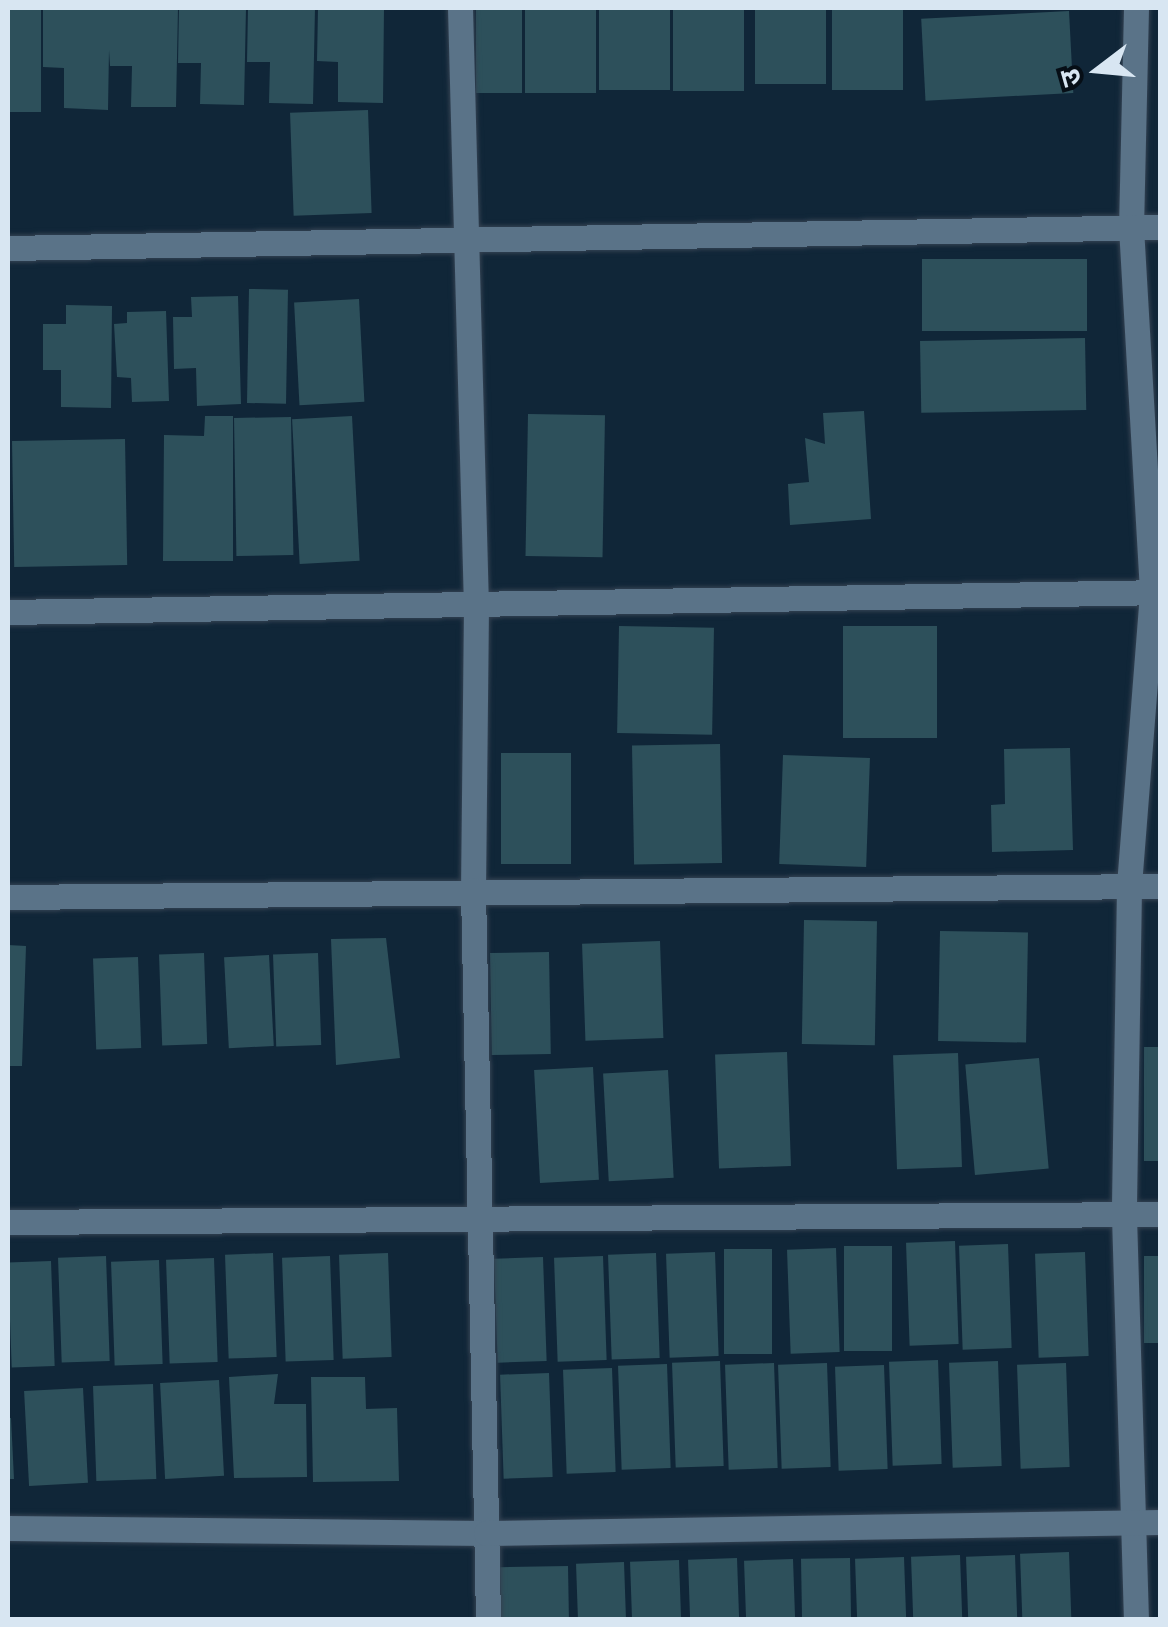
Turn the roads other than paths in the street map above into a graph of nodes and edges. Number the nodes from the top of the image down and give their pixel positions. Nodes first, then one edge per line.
1 (460, 8) edge
2 (1136, 8) edge
3 (1131, 227) junction
4 (1160, 227) edge
5 (463, 240) junction
6 (8, 248) edge
7 (1156, 592) edge
8 (476, 606) junction
9 (8, 612) edge
10 (1160, 886) edge
11 (1129, 887) junction
12 (474, 890) junction
13 (8, 897) edge
14 (1160, 1214) edge
15 (1124, 1216) junction
16 (484, 1220) junction
17 (8, 1222) edge
18 (1160, 1522) edge
19 (1130, 1523) junction
20 (8, 1528) edge
21 (486, 1533) junction
22 (488, 1620) edge
23 (1136, 1620) edge

1 - 5 street
2 - 3 street
3 - 4 street
3 - 5 street
3 - 7 street
5 - 6 street
5 - 8 street
7 - 8 street
7 - 11 street
8 - 9 street
8 - 12 street
10 - 11 street
11 - 12 street
11 - 15 street
12 - 13 street
12 - 16 street
14 - 15 street
15 - 16 street
15 - 19 street
16 - 17 street
16 - 21 street
18 - 19 street
19 - 21 street
19 - 23 street
20 - 21 street
21 - 22 street

